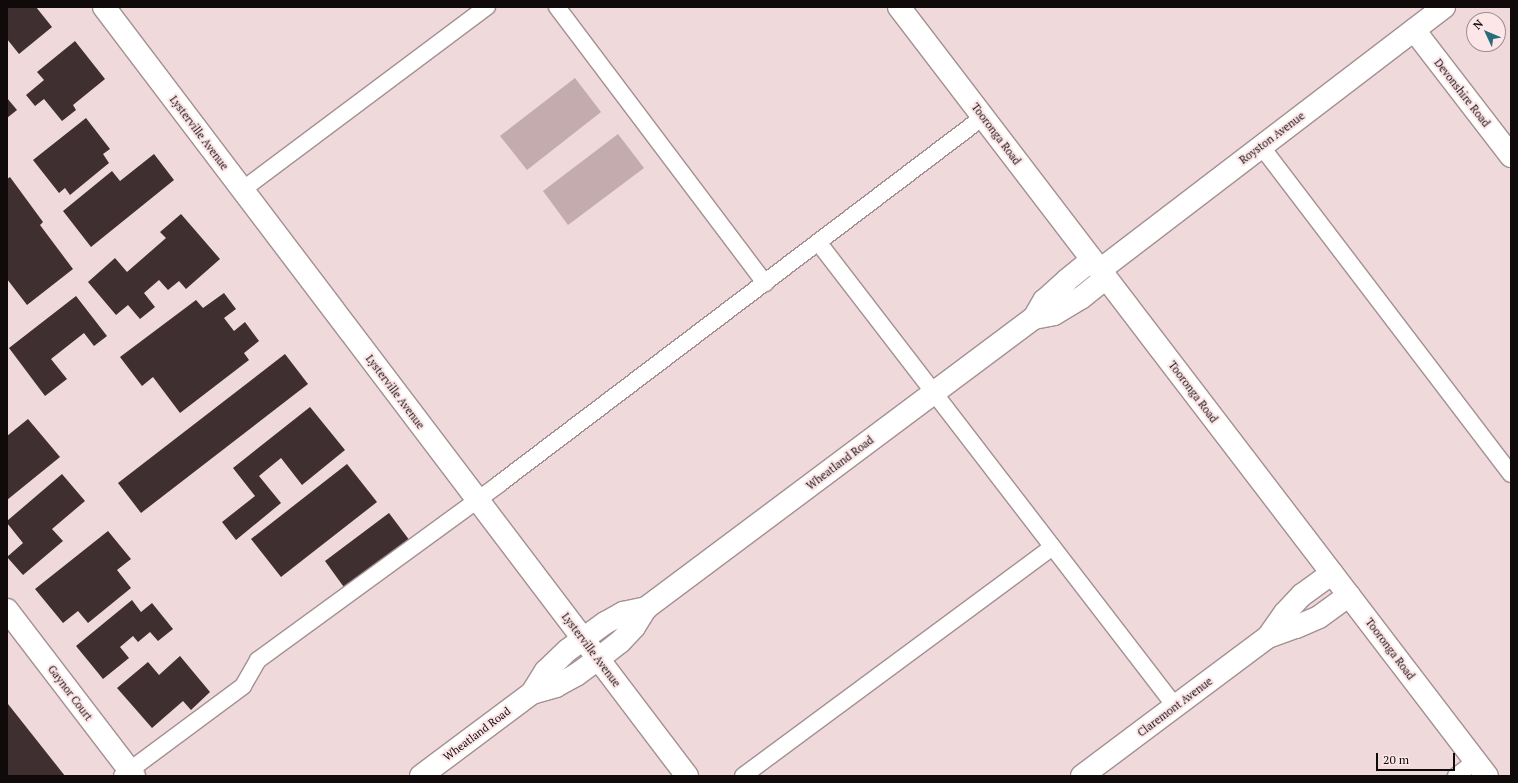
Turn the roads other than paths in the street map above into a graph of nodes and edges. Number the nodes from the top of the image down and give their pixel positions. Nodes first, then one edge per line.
1 (104, 7) edge
2 (487, 7) edge
3 (557, 7) edge
4 (899, 7) edge
5 (1444, 7) edge
6 (1414, 30) junction
7 (983, 117) junction
8 (1261, 146) junction
9 (1511, 156) edge
10 (242, 190) junction
11 (818, 242) junction
12 (1099, 269) junction
13 (765, 283) junction
14 (934, 392) junction
15 (1511, 474) edge
16 (478, 500) junction
17 (1053, 547) junction
18 (1332, 573) junction
19 (1349, 595) junction
20 (646, 608) junction
21 (7, 610) edge
22 (1268, 637) junction
23 (583, 639) junction
24 (598, 659) junction
25 (532, 693) junction
26 (1175, 706) junction
27 (1482, 769) edge
28 (128, 774) edge
29 (421, 776) edge
30 (687, 776) edge
31 (743, 776) edge
32 (1082, 776) edge
33 (1456, 776) edge

1 - 10 street, Lysterville Avenue
2 - 10 lane
3 - 13 lane
4 - 7 street, Tooronga Road
5 - 6 street, Royston Avenue
6 - 8 street, Royston Avenue
6 - 9 street, Devonshire Road
7 - 11 lane
7 - 12 street, Tooronga Road
8 - 12 street, Royston Avenue
8 - 15 lane
10 - 16 street, Lysterville Avenue
11 - 13 lane
11 - 14 lane
12 - 14 street, Wheatland Road
12 - 18 street, Tooronga Road
13 - 16 lane
14 - 17 lane
14 - 20 street, Wheatland Road
16 - 23 street, Lysterville Avenue
16 - 28 lane
17 - 26 lane
17 - 31 lane
18 - 19 street, Tooronga Road
18 - 22 street, Claremont Avenue
19 - 22 street, Claremont Avenue
19 - 27 street, Tooronga Road
20 - 23 street, Wheatland Road
20 - 24 street, Wheatland Road
21 - 28 street, Gaynor Court
22 - 26 street, Claremont Avenue
23 - 24 street, Lysterville Avenue
23 - 25 street, Wheatland Road
24 - 25 street, Wheatland Road
24 - 30 street, Lysterville Avenue
25 - 29 street, Wheatland Road
26 - 32 street, Claremont Avenue
27 - 33 lane

